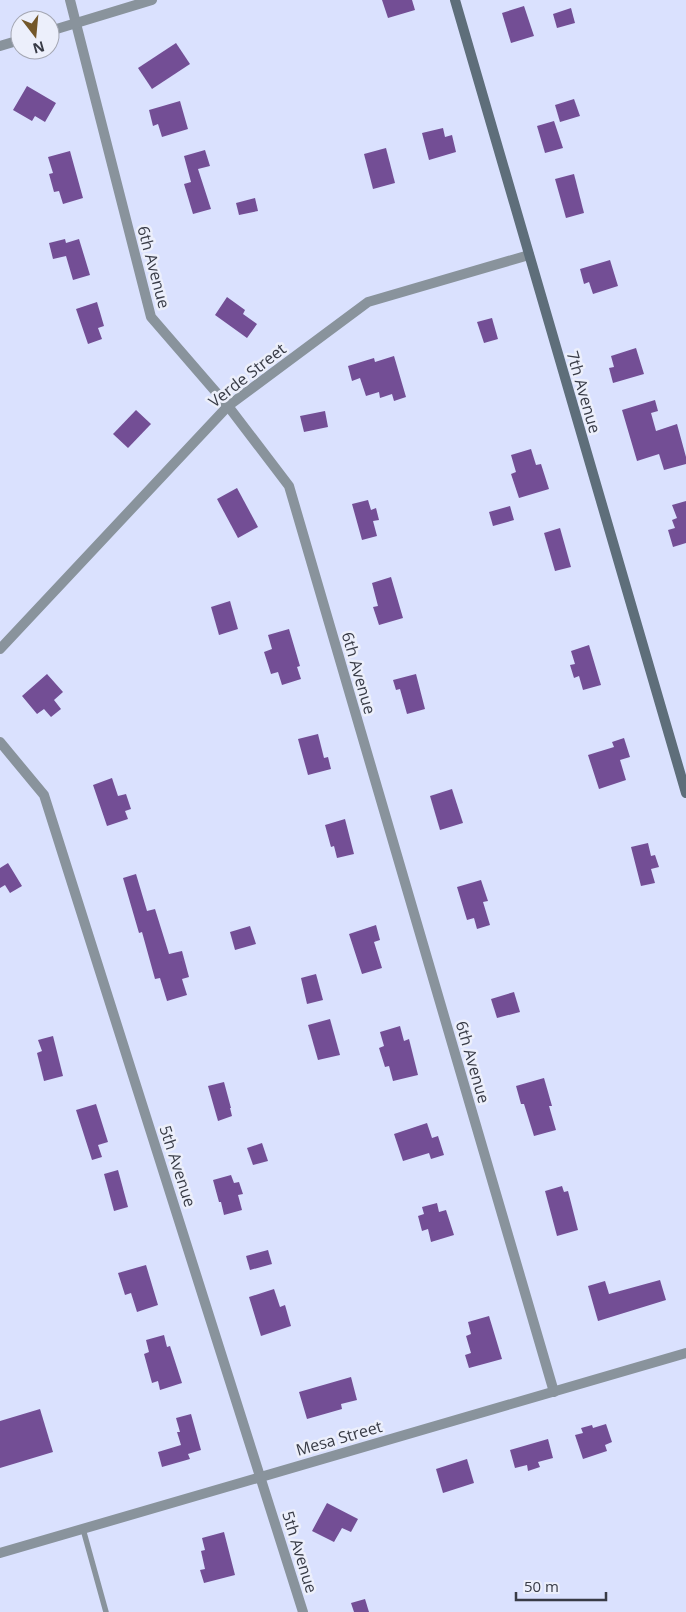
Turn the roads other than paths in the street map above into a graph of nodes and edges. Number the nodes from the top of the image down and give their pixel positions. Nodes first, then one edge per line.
1 (70, 0) edge
2 (152, 0) edge
3 (455, 0) edge
4 (76, 23) junction
5 (60, 28) edge
6 (528, 255) junction
7 (228, 406) junction
8 (0, 649) edge
9 (0, 742) edge
10 (686, 793) edge
11 (686, 1353) edge
12 (554, 1392) junction
13 (261, 1476) junction
14 (83, 1529) junction
15 (0, 1553) edge
16 (106, 1612) edge
17 (303, 1612) edge

1 - 4 street, 6th Avenue
2 - 4 street
3 - 6 street, 7th Avenue
4 - 5 street
4 - 7 street, 6th Avenue
6 - 7 street, Verde Street
6 - 10 street, 7th Avenue
7 - 8 street, Verde Street
7 - 12 street, 6th Avenue
9 - 13 street, 5th Avenue
11 - 12 street, Mesa Street
12 - 13 street, Mesa Street
13 - 14 street, Mesa Street
13 - 17 street, 5th Avenue
14 - 15 street, Mesa Street
14 - 16 lane

